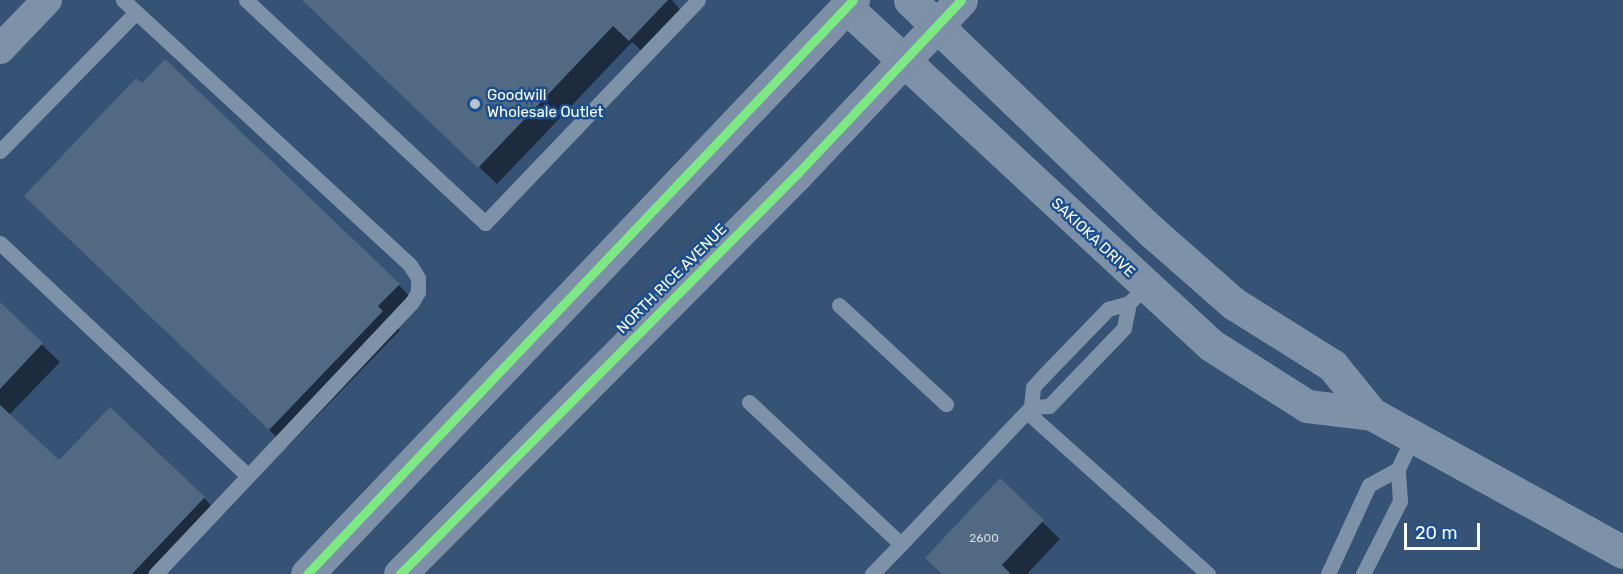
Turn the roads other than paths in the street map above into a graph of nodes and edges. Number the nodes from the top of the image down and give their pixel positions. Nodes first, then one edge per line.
1 (46, 0) edge
2 (123, 0) edge
3 (246, 0) edge
4 (698, 0) edge
5 (910, 0) edge
6 (961, 0) edge
7 (850, 4) edge
8 (136, 12) junction
9 (937, 26) junction
10 (0, 49) edge
11 (903, 62) junction
12 (0, 151) edge
13 (0, 243) edge
14 (1137, 295) junction
15 (839, 305) dead end
16 (749, 402) dead end
17 (946, 404) dead end
18 (1029, 410) junction
19 (1372, 414) junction
20 (1413, 437) junction
21 (1398, 469) junction
22 (248, 476) junction
23 (901, 544) junction
24 (1623, 552) edge
25 (156, 574) edge
26 (307, 574) edge
27 (400, 574) edge
28 (872, 574) edge
29 (1208, 574) edge
30 (1328, 574) edge
31 (1363, 574) edge

1 - 10 street
2 - 8 lane
3 - 4 lane
5 - 9 street, SAKIOKA DRIVE
6 - 9 highway, NORTH RICE AVENUE
7 - 11 street, SAKIOKA DRIVE
7 - 26 highway
8 - 12 lane
8 - 22 lane
9 - 11 highway, NORTH RICE AVENUE
9 - 19 street, SAKIOKA DRIVE
11 - 14 street, SAKIOKA DRIVE
11 - 27 highway, NORTH RICE AVENUE
13 - 22 lane
14 - 18 lane
14 - 18 lane
14 - 19 street, SAKIOKA DRIVE
15 - 17 lane
16 - 23 lane
18 - 23 lane
18 - 29 lane
19 - 20 street, SAKIOKA DRIVE
20 - 21 lane
20 - 24 street, SAKIOKA DRIVE
21 - 30 lane
21 - 31 lane
22 - 25 lane
23 - 28 lane

